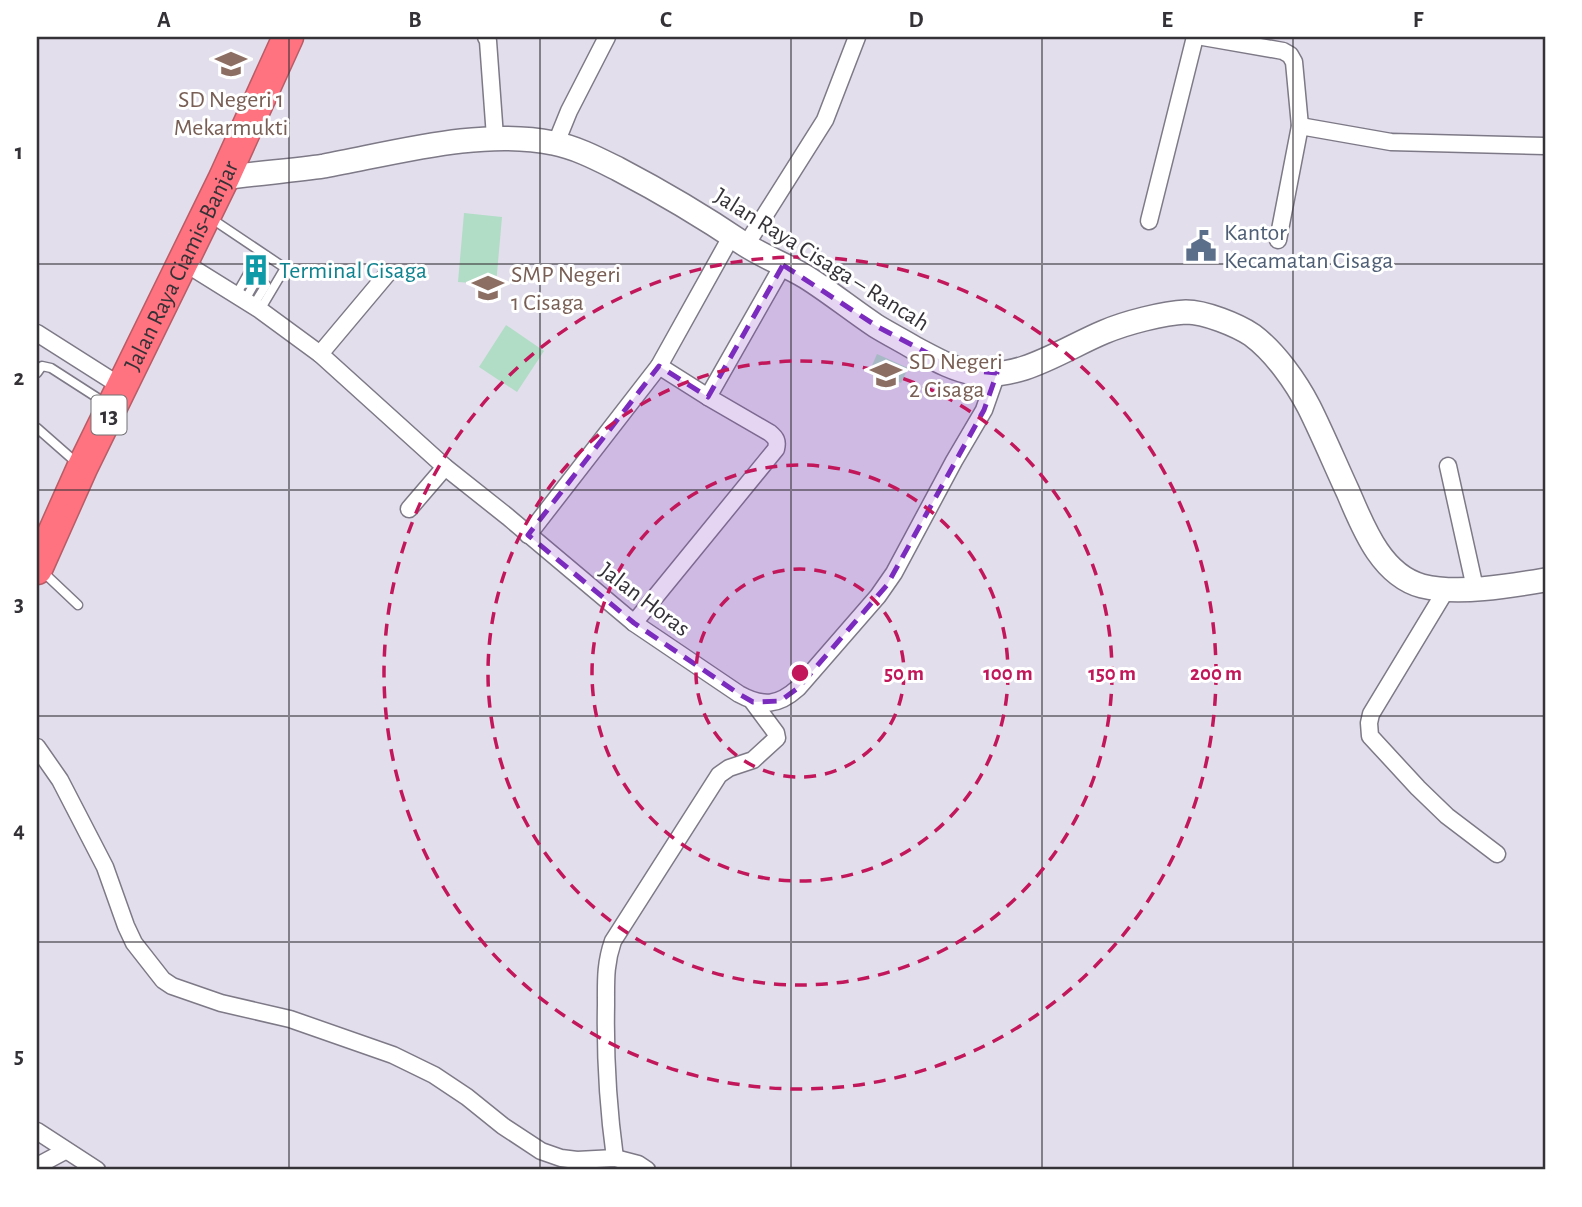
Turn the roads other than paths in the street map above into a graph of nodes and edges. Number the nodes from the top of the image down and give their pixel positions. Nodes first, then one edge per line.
1 (288, 37) edge
2 (486, 37) edge
3 (607, 37) edge
4 (857, 37) edge
5 (1195, 37) edge
6 (1203, 37) edge
7 (1300, 126) junction
8 (495, 138) junction
9 (556, 143) junction
10 (1545, 146) edge
11 (224, 178) junction
12 (206, 214) junction
13 (1149, 221) dead end
14 (739, 240) junction
15 (1278, 240) dead end
16 (261, 251) junction
17 (256, 260) dead end
18 (183, 262) junction
19 (783, 265) junction
20 (388, 273) dead end
21 (248, 274) dead end
22 (257, 279) dead end
23 (266, 285) dead end
24 (248, 303) junction
25 (37, 333) edge
26 (320, 354) junction
27 (659, 366) junction
28 (37, 373) edge
29 (997, 373) junction
30 (708, 397) junction
31 (117, 398) junction
32 (37, 429) edge
33 (1448, 466) dead end
34 (445, 467) junction
35 (82, 468) junction
36 (409, 509) dead end
37 (528, 535) junction
38 (37, 568) edge
39 (1545, 580) edge
40 (1475, 588) junction
41 (1446, 590) junction
42 (78, 605) dead end
43 (634, 623) junction
44 (753, 702) junction
45 (37, 747) edge
46 (1497, 854) dead end
47 (37, 1131) edge
48 (65, 1151) junction
49 (615, 1158) junction
50 (37, 1166) edge
51 (97, 1170) edge
52 (647, 1170) edge

1 - 11 highway, Jalan Raya Ciamis-Banjar / 13
2 - 8 street
3 - 9 street
4 - 14 street
5 - 13 street
6 - 7 street
7 - 10 street
7 - 15 street
8 - 9 main road, Jalan Raya Cisaga – Rancah
8 - 11 main road, Jalan Raya Cisaga – Rancah
9 - 14 main road, Jalan Raya Cisaga – Rancah
11 - 12 highway, Jalan Raya Ciamis-Banjar / 13
12 - 16 lane
12 - 18 highway, Jalan Raya Ciamis-Banjar / 13
14 - 19 main road, Jalan Raya Cisaga – Rancah
14 - 27 street
16 - 17 lane
16 - 24 lane
18 - 24 street, Jalan Horas
18 - 31 highway, Jalan Raya Ciamis-Banjar / 13
19 - 29 main road, Jalan Raya Cisaga – Rancah
19 - 30 street
20 - 26 street
21 - 24 lane
22 - 24 lane
23 - 24 lane
24 - 26 street, Jalan Horas
25 - 31 street
26 - 34 street, Jalan Horas
27 - 30 street
27 - 37 street
28 - 31 lane
29 - 41 main road, Jalan Raya Cisaga – Rancah
29 - 44 street
30 - 43 street
31 - 35 highway, Jalan Raya Ciamis-Banjar / 13
32 - 35 lane
33 - 40 street
34 - 36 street
34 - 37 street, Jalan Horas
35 - 38 highway, Jalan Raya Ciamis-Banjar / 13
37 - 43 street, Jalan Horas
38 - 42 lane
39 - 40 main road, Jalan Raya Cisaga – Rancah
40 - 41 main road, Jalan Raya Cisaga – Rancah
41 - 46 street
43 - 44 street, Jalan Horas
44 - 49 street
45 - 49 street
47 - 48 street
48 - 50 street
48 - 51 street
49 - 52 street

